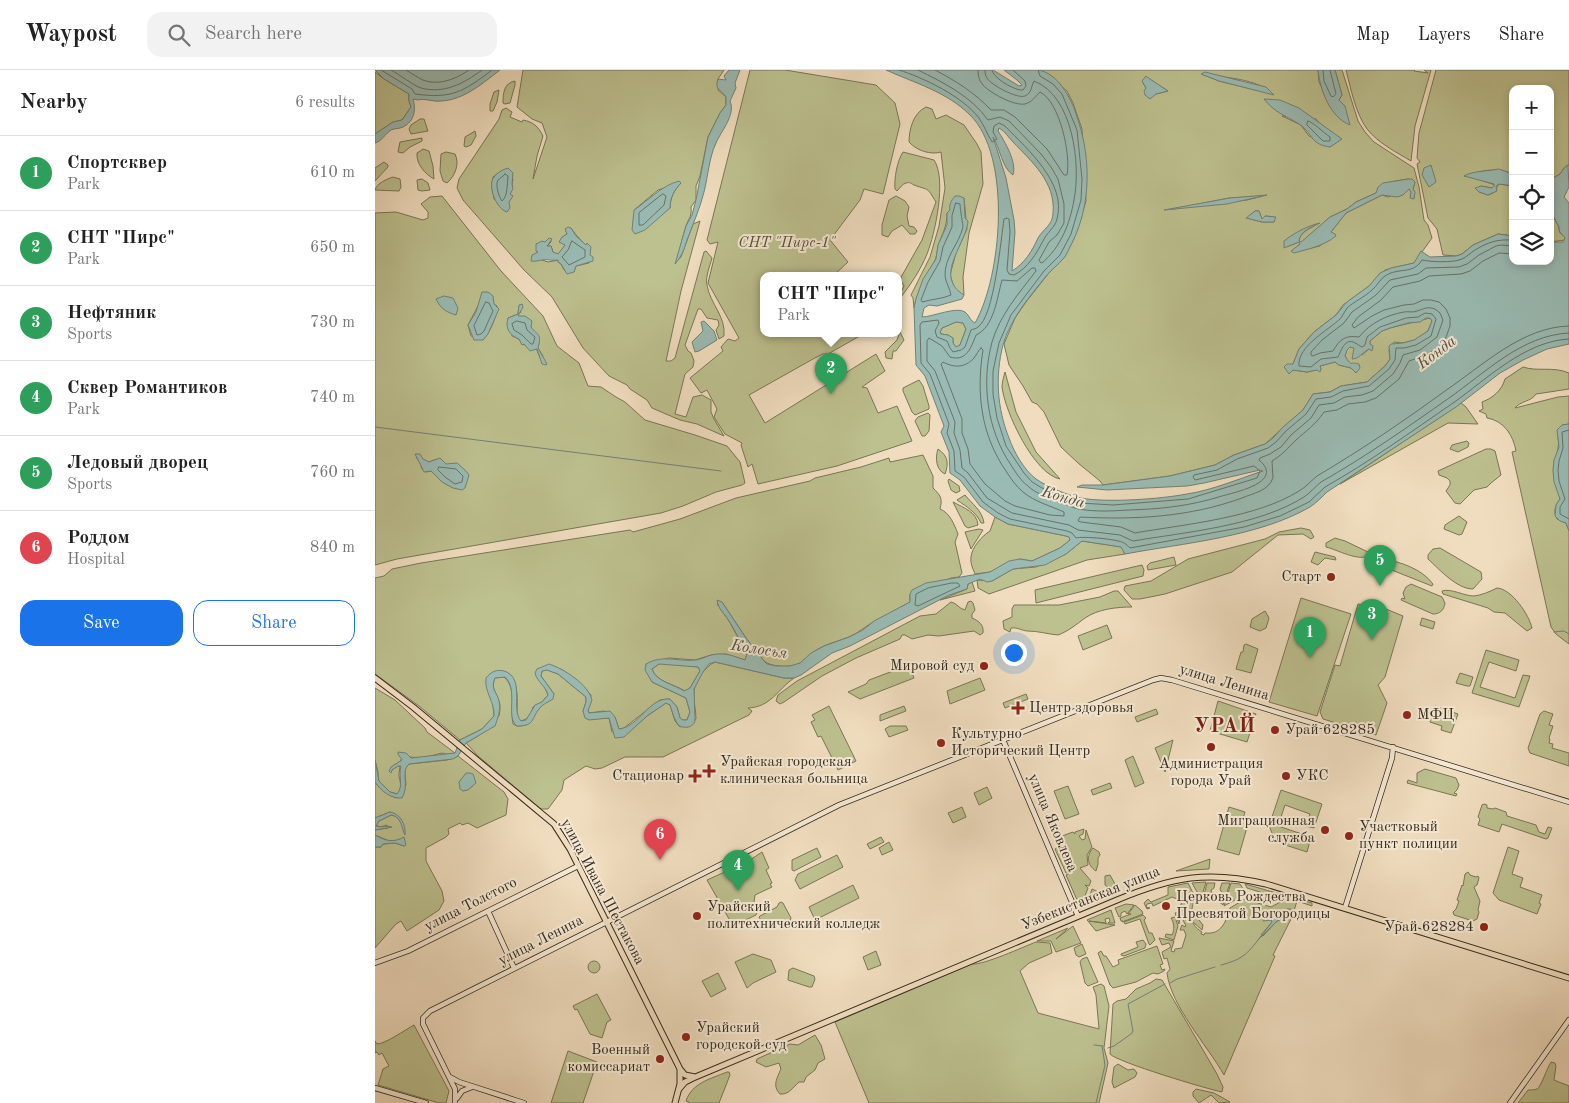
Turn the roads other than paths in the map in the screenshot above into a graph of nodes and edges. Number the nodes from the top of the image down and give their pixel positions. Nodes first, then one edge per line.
1 (375, 678) edge
2 (1003, 740) junction
3 (1393, 747) junction
4 (1569, 802) edge
5 (578, 866) junction
6 (1345, 908) junction
7 (488, 911) junction
8 (1078, 916) junction
9 (605, 922) junction
10 (375, 963) edge
11 (515, 968) junction
12 (1569, 978) edge
13 (1569, 1020) edge
14 (680, 1069) junction
15 (449, 1076) junction
16 (695, 1077) junction
17 (474, 1087) junction
18 (375, 1088) edge
19 (679, 1089) junction
20 (426, 1103) edge
21 (455, 1103) edge
22 (524, 1103) edge
23 (675, 1103) edge
24 (1509, 1103) edge

1 - 5 main road, улица Ивана Шестакова
2 - 3 main road, улица Ленина
2 - 8 main road, улица Яковлева
2 - 9 main road, улица Ленина
3 - 4 main road, улица Ленина
3 - 6 main road
5 - 7 main road, улица Толстого
5 - 9 main road, улица Ивана Шестакова
6 - 8 main road, Узбекистанская улица
6 - 12 main road, Узбекистанская улица
7 - 10 main road, улица Толстого
7 - 11 main road
8 - 16 main road, Узбекистанская улица
9 - 11 main road, улица Ленина
9 - 14 main road, улица Ивана Шестакова
11 - 15 main road, улица Ленина
13 - 24 main road
14 - 16 main road
14 - 19 main road
15 - 17 main road
15 - 21 main road
16 - 19 main road, Узбекистанская улица
17 - 21 main road
17 - 22 main road
18 - 20 main road
19 - 23 main road

